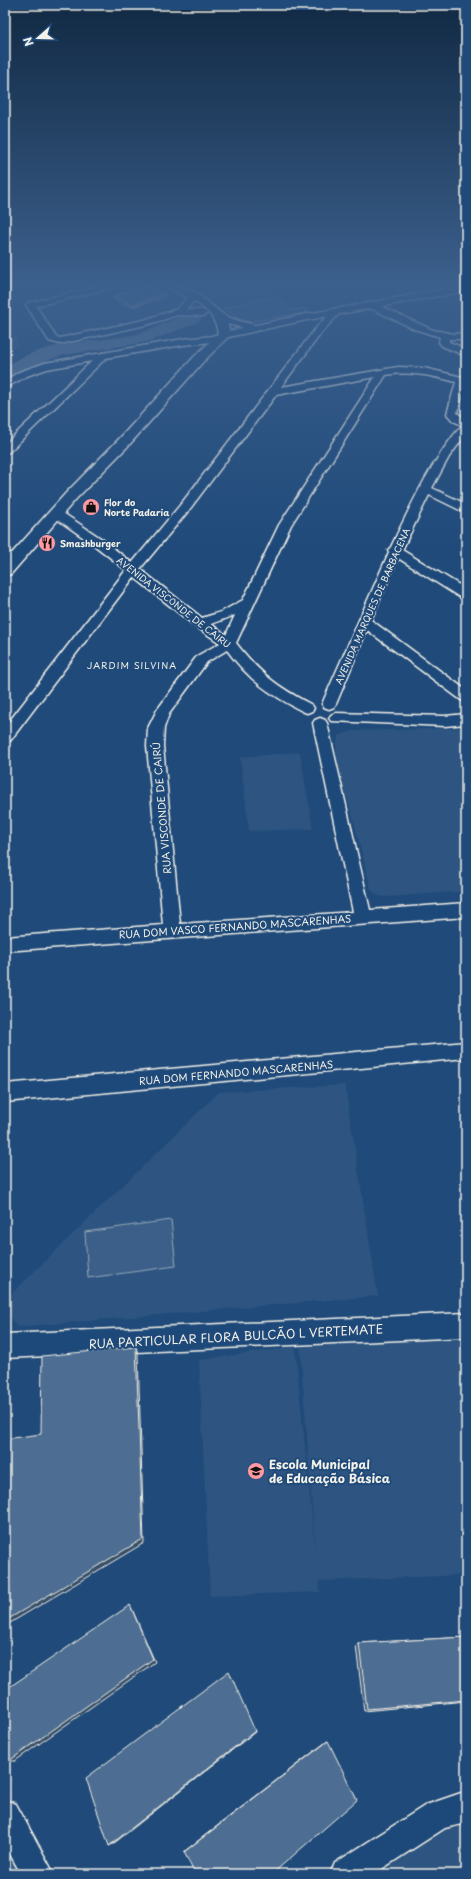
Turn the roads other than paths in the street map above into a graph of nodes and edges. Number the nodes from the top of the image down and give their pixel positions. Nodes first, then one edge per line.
1 (27, 374) edge
2 (85, 374) edge
3 (185, 374) edge
4 (287, 374) edge
5 (374, 374) edge
6 (382, 374) edge
7 (434, 374) edge
8 (464, 380) edge
9 (5, 385) edge
10 (273, 392) junction
11 (466, 423) edge
12 (466, 427) edge
13 (454, 440) junction
14 (466, 446) edge
15 (5, 450) edge
16 (426, 489) junction
17 (466, 510) edge
18 (56, 514) junction
19 (155, 543) junction
20 (394, 550) junction
21 (115, 555) junction
22 (10, 557) edge
23 (133, 570) junction
24 (5, 571) edge
25 (466, 595) edge
26 (249, 602) junction
27 (364, 621) junction
28 (200, 623) junction
29 (229, 643) junction
30 (466, 697) edge
31 (330, 704) junction
32 (307, 708) junction
33 (466, 717) edge
34 (336, 718) junction
35 (320, 723) junction
36 (5, 737) edge
37 (466, 910) edge
38 (363, 917) junction
39 (172, 931) junction
40 (5, 944) edge
41 (466, 1050) edge
42 (5, 1094) edge
43 (466, 1325) edge
44 (6, 1346) edge
45 (466, 1808) edge
46 (5, 1815) edge
47 (38, 1874) edge
48 (346, 1874) edge

1 - 9 street
2 - 15 street
3 - 18 main road
4 - 10 street
5 - 10 street
6 - 26 street
7 - 8 street
8 - 11 street
10 - 19 street
12 - 13 street, AVENIDA MARQUES DE BARBACENA
13 - 14 street
13 - 16 street, AVENIDA MARQUES DE BARBACENA
16 - 17 street
16 - 20 street, AVENIDA MARQUES DE BARBACENA
18 - 21 street, AVENIDA VISCONDE DE CAIRU
18 - 22 main road
19 - 21 street
19 - 23 street
20 - 25 street
20 - 27 street, AVENIDA MARQUES DE BARBACENA
21 - 23 street, AVENIDA VISCONDE DE CAIRU
22 - 24 main road
23 - 28 street, AVENIDA VISCONDE DE CAIRU
23 - 36 street
26 - 28 street
26 - 29 street
27 - 30 street
27 - 31 street, AVENIDA MARQUES DE BARBACENA
28 - 29 street, AVENIDA VISCONDE DE CAIRU
29 - 32 street, AVENIDA VISCONDE DE CAIRU
29 - 39 street, RUA VISCONDE DE CAIRÚ
31 - 32 street
31 - 34 street
32 - 35 street
33 - 34 street
34 - 35 street
35 - 38 street
37 - 38 street, RUA DOM VASCO FERNANDO MASCARENHAS
38 - 39 street, RUA DOM VASCO FERNANDO MASCARENHAS
39 - 40 street, RUA DOM VASCO FERNANDO MASCARENHAS
41 - 42 street, RUA DOM FERNANDO MASCARENHAS
43 - 44 street, RUA PARTICULAR FLORA BULCÃO L VERTEMATE
45 - 48 street
46 - 47 street

